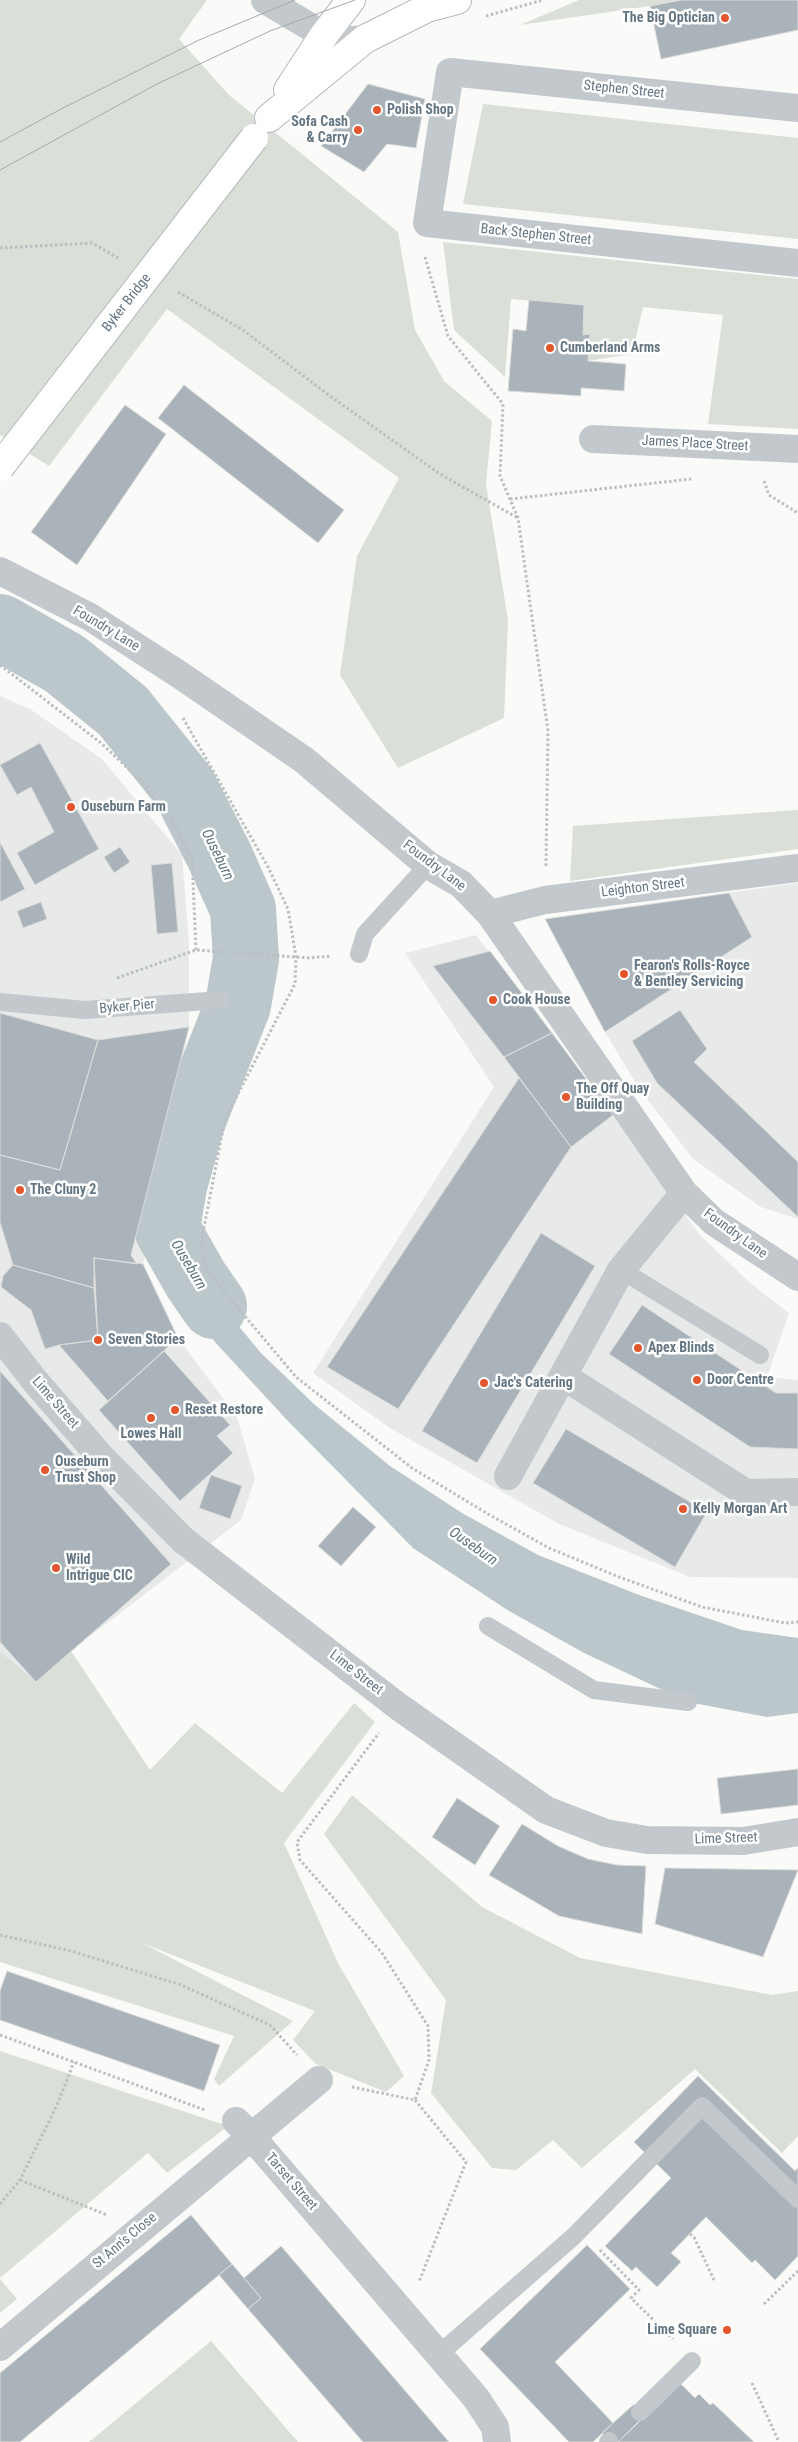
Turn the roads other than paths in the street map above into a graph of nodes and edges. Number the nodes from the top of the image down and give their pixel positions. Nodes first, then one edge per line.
1 (265, 0) edge
2 (351, 0) edge
3 (457, 0) edge
4 (324, 35) junction
5 (365, 39) junction
6 (450, 72) joint
7 (798, 108) edge
8 (261, 128) junction
9 (798, 263) edge
10 (593, 439) dead end
11 (798, 450) edge
12 (0, 467) edge
13 (0, 571) edge
14 (428, 865) junction
15 (798, 868) edge
16 (490, 914) junction
17 (359, 954) road end
18 (221, 1000) dead end
19 (0, 1002) edge
20 (684, 1193) junction
21 (621, 1270) junction
22 (798, 1277) edge
23 (0, 1336) edge
24 (760, 1354) dead end
25 (563, 1376) junction
26 (508, 1476) dead end
27 (798, 1492) edge
28 (488, 1626) dead end
29 (688, 1702) dead end
30 (798, 1832) edge
31 (319, 2080) road end
32 (244, 2128) junction
33 (798, 2199) edge
34 (0, 2347) edge
35 (438, 2355) junction
36 (692, 2361) dead end
37 (640, 2412) dead end
38 (497, 2442) edge

1 - 4 street
2 - 4 main road
3 - 5 main road
4 - 5 street
4 - 8 main road
5 - 8 main road
6 - 7 street, Stephen Street
6 - 9 street, Back Stephen Street
8 - 12 main road, Byker Bridge, bridge
10 - 11 street, James Place Street
13 - 14 street, Foundry Lane
14 - 16 street, Foundry Lane
14 - 17 lane
15 - 16 street, Leighton Street
16 - 20 street, Foundry Lane
18 - 19 lane, Byker Pier
20 - 21 street
20 - 22 street, Foundry Lane
21 - 24 lane
21 - 25 street
23 - 30 street, Lime Street
25 - 26 street
25 - 27 street
28 - 29 lane
31 - 32 street, St Ann's Close
32 - 34 street, St Ann's Close
32 - 35 street, Tarset Street
33 - 35 lane
35 - 38 street, Tarset Street
36 - 37 lane

